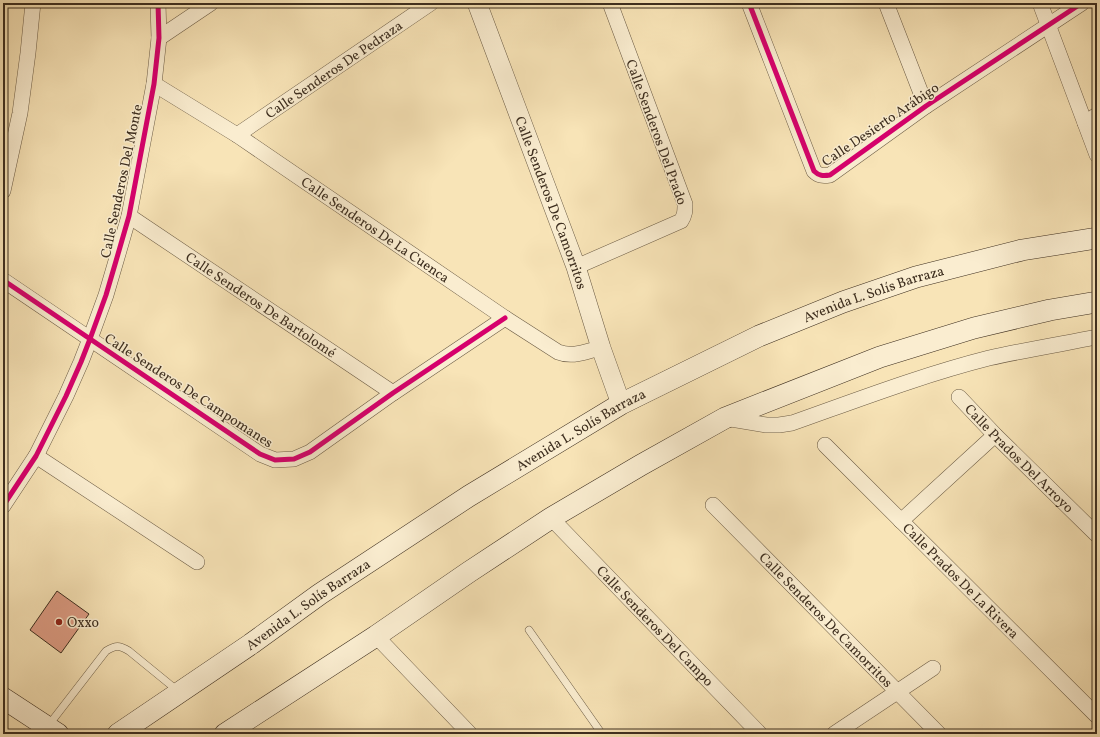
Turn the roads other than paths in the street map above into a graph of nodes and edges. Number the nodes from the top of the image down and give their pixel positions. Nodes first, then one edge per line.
1 (33, 3) edge
2 (158, 3) edge
3 (211, 3) edge
4 (431, 3) edge
5 (476, 3) edge
6 (610, 3) edge
7 (749, 3) edge
8 (886, 3) edge
9 (1040, 3) edge
10 (1082, 3) edge
11 (1048, 25) junction
12 (159, 38) junction
13 (154, 84) junction
14 (926, 106) junction
15 (1091, 119) edge
16 (237, 135) junction
17 (1097, 155) edge
18 (3, 191) edge
19 (129, 216) junction
20 (1097, 238) edge
21 (576, 267) junction
22 (3, 280) edge
23 (1097, 302) edge
24 (506, 318) junction
25 (1097, 337) edge
26 (90, 338) junction
27 (601, 348) junction
28 (393, 393) junction
29 (959, 397) dead end
30 (621, 404) junction
31 (724, 418) junction
32 (995, 435) junction
33 (825, 445) dead end
34 (36, 456) junction
35 (713, 505) dead end
36 (3, 506) edge
37 (551, 518) junction
38 (901, 521) junction
39 (1096, 531) edge
40 (197, 562) dead end
41 (529, 630) dead end
42 (376, 636) junction
43 (932, 668) dead end
44 (897, 691) junction
45 (180, 692) junction
46 (3, 698) edge
47 (1095, 708) edge
48 (47, 732) edge
49 (118, 734) edge
50 (224, 734) edge
51 (470, 734) edge
52 (602, 734) edge
53 (760, 734) edge
54 (834, 734) edge
55 (939, 734) edge

1 - 18 street
2 - 12 street, Calle Senderos Del Monte
3 - 12 street
4 - 16 street, Calle Senderos De Pedraza
5 - 21 street, Calle Senderos De Camorritos
6 - 21 street, Calle Senderos Del Prado
7 - 14 street, Calle Desierto Arábigo
8 - 14 street
9 - 11 street
10 - 11 street, Calle Desierto Arábigo
11 - 14 street, Calle Desierto Arábigo
11 - 15 street
12 - 13 street, Calle Senderos Del Monte
13 - 16 street, Calle Senderos De La Cuenca
13 - 19 street, Calle Senderos Del Monte
15 - 17 street
16 - 24 street, Calle Senderos De La Cuenca
19 - 26 street, Calle Senderos Del Monte
19 - 28 street, Calle Senderos De Bartolomé
20 - 30 main road, Avenida L. Solís Barraza
21 - 27 street, Calle Senderos De Camorritos
22 - 26 street, Calle Senderos De Campomanes
23 - 31 main road
24 - 27 street, Calle Senderos De La Cuenca
24 - 28 street, Calle Senderos De Campomanes
25 - 31 street
26 - 28 street, Calle Senderos De Campomanes
26 - 34 street, Calle Senderos Del Monte
27 - 30 street, Calle Senderos De Camorritos
29 - 32 street, Calle Prados Del Arroyo
30 - 45 main road, Avenida L. Solís Barraza
31 - 37 main road
32 - 38 street
32 - 39 street, Calle Prados Del Arroyo
33 - 38 street, Calle Prados De La Rivera
34 - 36 street, Calle Senderos Del Monte
34 - 40 street
35 - 44 street, Calle Senderos De Camorritos
37 - 42 main road
37 - 53 street, Calle Senderos Del Campo
38 - 47 street, Calle Prados De La Rivera
41 - 52 lane
42 - 50 main road
42 - 51 street
43 - 44 street
44 - 54 street
44 - 55 street, Calle Senderos De Camorritos
45 - 48 lane
45 - 49 main road, Avenida L. Solís Barraza
46 - 48 main road

